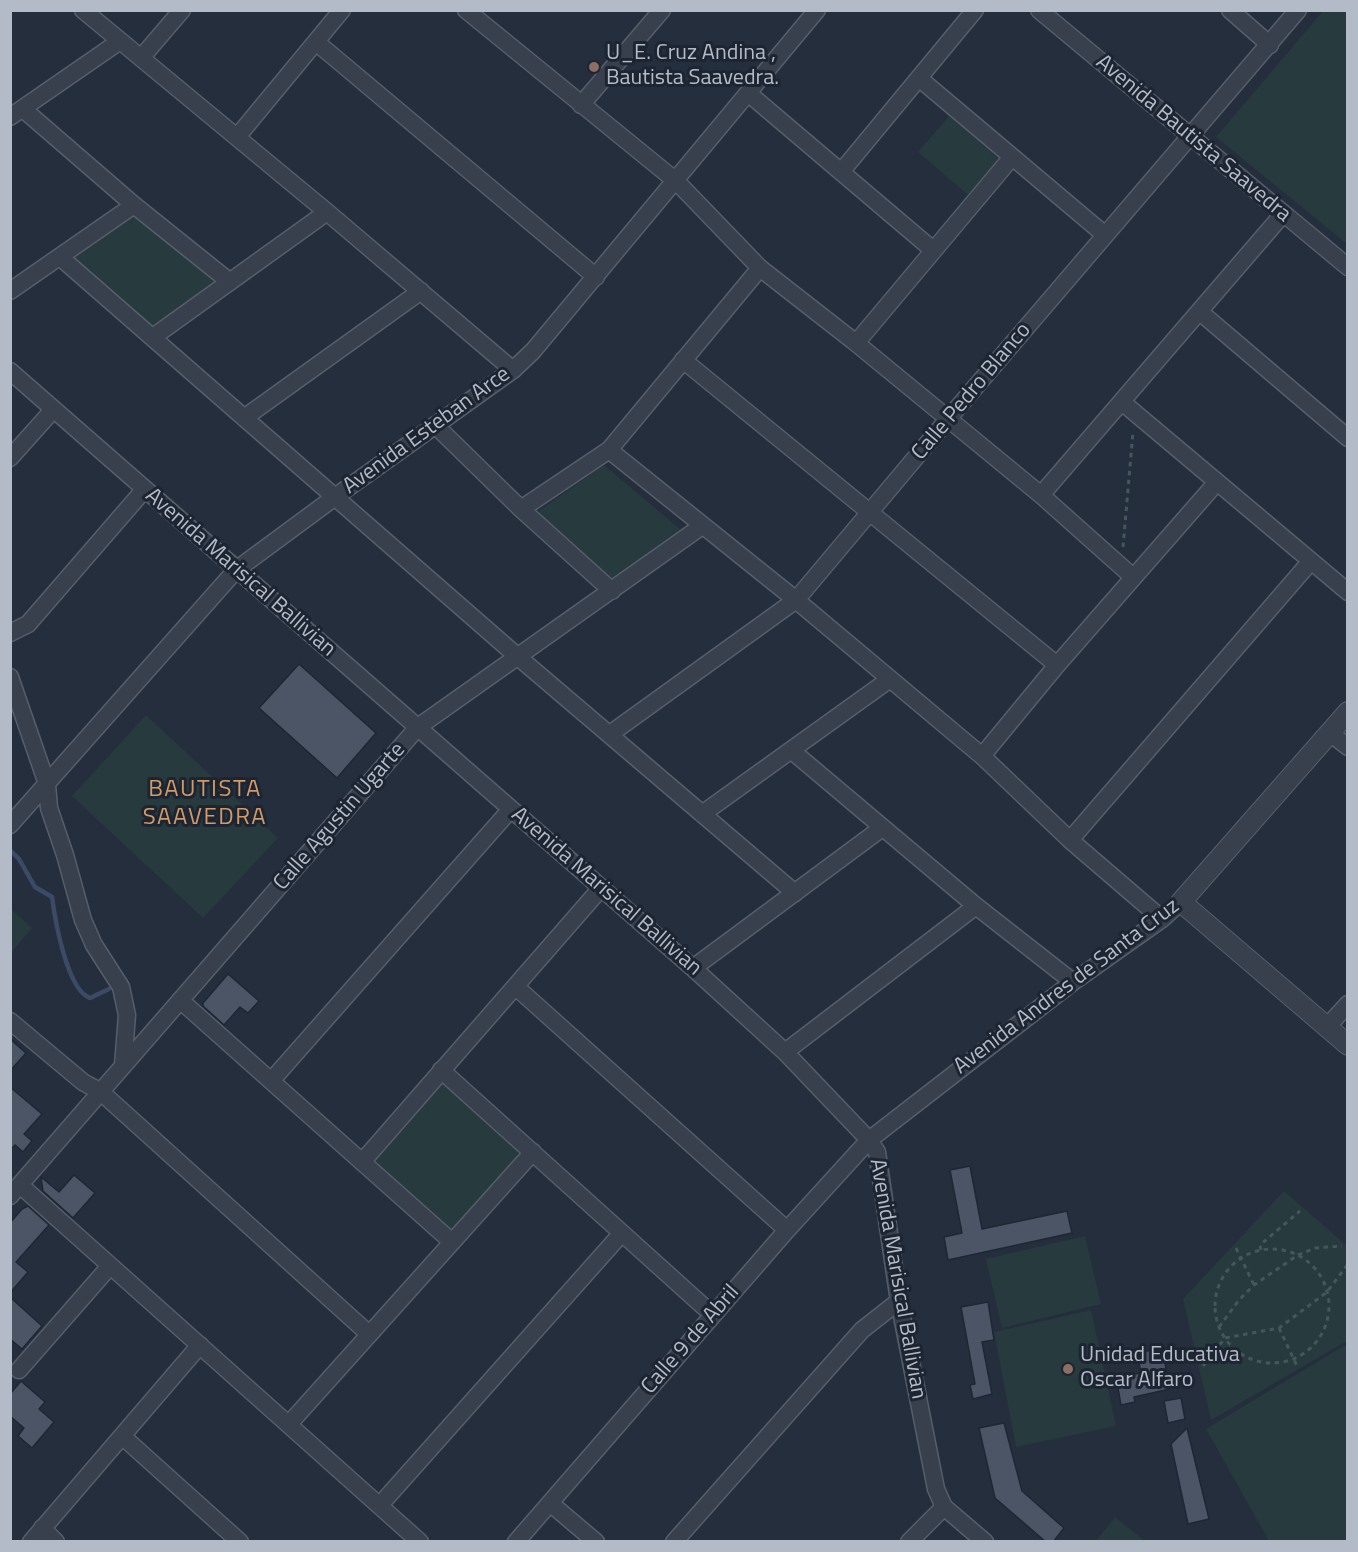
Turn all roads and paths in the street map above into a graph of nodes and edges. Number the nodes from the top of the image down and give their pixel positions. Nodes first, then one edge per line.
1 (83, 10) edge
2 (182, 10) edge
3 (342, 10) edge
4 (466, 10) edge
5 (662, 10) edge
6 (817, 10) edge
7 (975, 10) edge
8 (1039, 10) edge
9 (1230, 10) edge
10 (1298, 10) edge
11 (120, 41) junction
12 (316, 42) junction
13 (1270, 45) junction
14 (141, 58) junction
15 (920, 79) junction
16 (748, 93) junction
17 (581, 105) junction
18 (17, 113) edge
19 (1190, 136) junction
20 (237, 137) junction
21 (1012, 157) junction
22 (841, 172) junction
23 (676, 181) junction
24 (134, 205) junction
25 (327, 212) junction
26 (1283, 214) junction
27 (1105, 235) junction
28 (933, 250) junction
29 (60, 257) junction
30 (1347, 267) edge
31 (760, 268) junction
32 (596, 277) junction
33 (230, 282) junction
34 (10, 291) edge
35 (421, 291) junction
36 (1200, 312) junction
37 (153, 337) junction
38 (856, 343) junction
39 (683, 360) junction
40 (513, 370) junction
41 (10, 371) edge
42 (1128, 407) junction
43 (53, 410) junction
44 (244, 418) junction
45 (948, 419) junction
46 (435, 425) junction
47 (1347, 438) edge
48 (609, 450) junction
49 (10, 458) edge
50 (1218, 482) junction
51 (144, 490) junction
52 (1041, 495) junction
53 (334, 497) junction
54 (521, 509) junction
55 (870, 513) junction
56 (702, 526) junction
57 (1311, 561) junction
58 (236, 570) junction
59 (1127, 572) junction
60 (612, 591) junction
61 (1347, 592) edge
62 (796, 600) junction
63 (10, 633) edge
64 (517, 656) junction
65 (1057, 665) junction
66 (10, 677) edge
67 (890, 679) junction
68 (1347, 712) edge
69 (417, 727) junction
70 (1330, 733) junction
71 (610, 734) junction
72 (1347, 747) edge
73 (792, 751) junction
74 (982, 756) junction
75 (46, 784) junction
76 (511, 809) junction
77 (702, 814) junction
78 (10, 825) edge
79 (882, 828) junction
80 (1070, 840) junction
81 (601, 888) junction
82 (795, 893) junction
83 (1181, 902) junction
84 (976, 906) junction
85 (1162, 919) junction
86 (693, 968) junction
87 (1073, 982) junction
88 (516, 987) junction
89 (180, 1000) junction
90 (1347, 1004) edge
91 (10, 1021) edge
92 (1327, 1027) junction
93 (1347, 1045) edge
94 (785, 1052) junction
95 (123, 1065) junction
96 (441, 1070) junction
97 (271, 1081) junction
98 (101, 1092) junction
99 (869, 1140) junction
100 (533, 1152) junction
101 (362, 1162) junction
102 (15, 1190) edge
103 (1300, 1211) dead end
104 (787, 1230) junction
105 (622, 1233) junction
106 (452, 1242) junction
107 (1342, 1246) dead end
108 (1236, 1248) dead end
109 (1261, 1250) junction
110 (1298, 1255) junction
111 (1240, 1259) junction
112 (1347, 1264) edge
113 (110, 1266) junction
114 (1254, 1285) junction
115 (1327, 1292) junction
116 (899, 1301) junction
117 (713, 1315) junction
118 (1220, 1327) junction
119 (1279, 1328) junction
120 (369, 1334) junction
121 (1225, 1338) junction
122 (200, 1345) junction
123 (1294, 1358) junction
124 (1203, 1366) dead end
125 (1297, 1366) dead end
126 (20, 1370) dead end
127 (289, 1424) junction
128 (122, 1436) junction
129 (550, 1503) junction
130 (380, 1505) junction
131 (944, 1507) junction
132 (43, 1535) edge
133 (31, 1542) edge
134 (57, 1542) edge
135 (240, 1542) edge
136 (420, 1542) edge
137 (516, 1542) edge
138 (596, 1542) edge
139 (674, 1542) edge
140 (909, 1542) edge
141 (985, 1542) edge

1 - 11 street
2 - 14 street
3 - 12 street
4 - 17 street
5 - 17 street
6 - 16 street, Avenida Esteban Arce
7 - 15 street
8 - 19 street, Avenida Bautista Saavedra
9 - 13 street
10 - 13 street, Calle Pedro Blanco
11 - 14 street
11 - 18 street
12 - 20 street
12 - 32 street
13 - 19 street, Calle Pedro Blanco
14 - 20 street
15 - 21 street
15 - 22 street
16 - 22 street
16 - 23 street, Avenida Esteban Arce
17 - 23 street
18 - 24 street
19 - 26 street, Avenida Bautista Saavedra
19 - 27 street, Calle Pedro Blanco
20 - 25 street
21 - 27 street
21 - 28 street
22 - 28 street
23 - 31 street
23 - 32 street, Avenida Esteban Arce
24 - 29 street
24 - 33 street
25 - 33 street
25 - 35 street
26 - 30 street, Avenida Bautista Saavedra
26 - 36 street
27 - 45 street, Calle Pedro Blanco
28 - 38 street
29 - 34 street
29 - 37 street
31 - 38 street
31 - 39 street
32 - 40 street, Avenida Esteban Arce
33 - 37 street
35 - 40 street
35 - 44 street
36 - 42 street
36 - 47 street
37 - 44 street
38 - 45 street
39 - 48 street
39 - 55 street
40 - 46 street, Avenida Esteban Arce
41 - 43 street, Avenida Marisical Ballivian
42 - 50 street
42 - 52 street
42 - 59 path
43 - 49 street
43 - 51 street, Avenida Marisical Ballivian
44 - 53 street
45 - 52 street
45 - 55 street, Calle Pedro Blanco
46 - 53 street, Avenida Esteban Arce
46 - 54 street
48 - 54 street
48 - 56 street
50 - 57 street
50 - 59 street
51 - 58 street, Avenida Marisical Ballivian
51 - 63 street
52 - 59 street
53 - 58 street, Avenida Esteban Arce
53 - 64 street
54 - 60 street
55 - 62 street, Calle Pedro Blanco
55 - 65 street
56 - 60 street, Calle Agustin Ugarte
56 - 62 street
57 - 61 street
57 - 80 street
58 - 69 street, Avenida Marisical Ballivian
58 - 75 street, Avenida Esteban Arce
59 - 65 street
60 - 64 street, Calle Agustin Ugarte
62 - 67 street
62 - 71 street, Calle Pedro Blanco
64 - 69 street, Calle Agustin Ugarte
64 - 71 street
65 - 74 street
66 - 75 street
67 - 73 street
67 - 74 street
68 - 70 street, Avenida Andres de Santa Cruz
69 - 76 street, Avenida Marisical Ballivian
69 - 89 street, Calle Agustin Ugarte
70 - 72 street
70 - 83 street, Avenida Andres de Santa Cruz
71 - 77 street
73 - 77 street
73 - 79 street
74 - 80 street
75 - 78 street, Avenida Esteban Arce
75 - 95 street
76 - 81 street, Avenida Marisical Ballivian
76 - 97 street
77 - 82 street
79 - 82 street
79 - 84 street
80 - 85 street
81 - 86 street, Avenida Marisical Ballivian
81 - 88 street
82 - 86 street
83 - 85 street, Avenida Andres de Santa Cruz
83 - 92 street
84 - 87 street
84 - 94 street
85 - 87 street, Avenida Andres de Santa Cruz
86 - 94 street, Avenida Marisical Ballivian
87 - 99 street, Avenida Andres de Santa Cruz
88 - 96 street
88 - 104 street
89 - 95 street, Calle Agustin Ugarte
89 - 97 street
90 - 92 street
91 - 98 street
92 - 93 street
94 - 99 street, Avenida Marisical Ballivian
95 - 98 street, Calle Agustin Ugarte
96 - 100 street
96 - 101 street
97 - 101 street
98 - 102 street, Calle Agustin Ugarte
98 - 120 street
99 - 104 street, Calle 9 de Abril
99 - 116 street, Avenida Marisical Ballivian
100 - 105 street
100 - 106 street
101 - 106 street
102 - 113 street
103 - 109 path
104 - 117 street, Calle 9 de Abril
105 - 117 street
105 - 130 street
106 - 120 street
107 - 110 path
108 - 111 path
109 - 110 path
109 - 111 path
110 - 114 path
110 - 115 path
111 - 114 path
111 - 118 path
112 - 115 path
113 - 122 street
113 - 126 street
114 - 118 path
115 - 119 path
115 - 123 path
116 - 131 street, Avenida Marisical Ballivian
116 - 139 street
117 - 129 street, Calle 9 de Abril
118 - 121 path
119 - 121 path
119 - 123 path
120 - 127 street
121 - 123 path
121 - 124 path
122 - 127 street
122 - 128 street
123 - 125 path
127 - 130 street
128 - 132 street
128 - 135 street
129 - 137 street, Calle 9 de Abril
129 - 138 street
130 - 136 street
131 - 140 street
131 - 141 street, Avenida Marisical Ballivian
132 - 133 street
132 - 134 street

